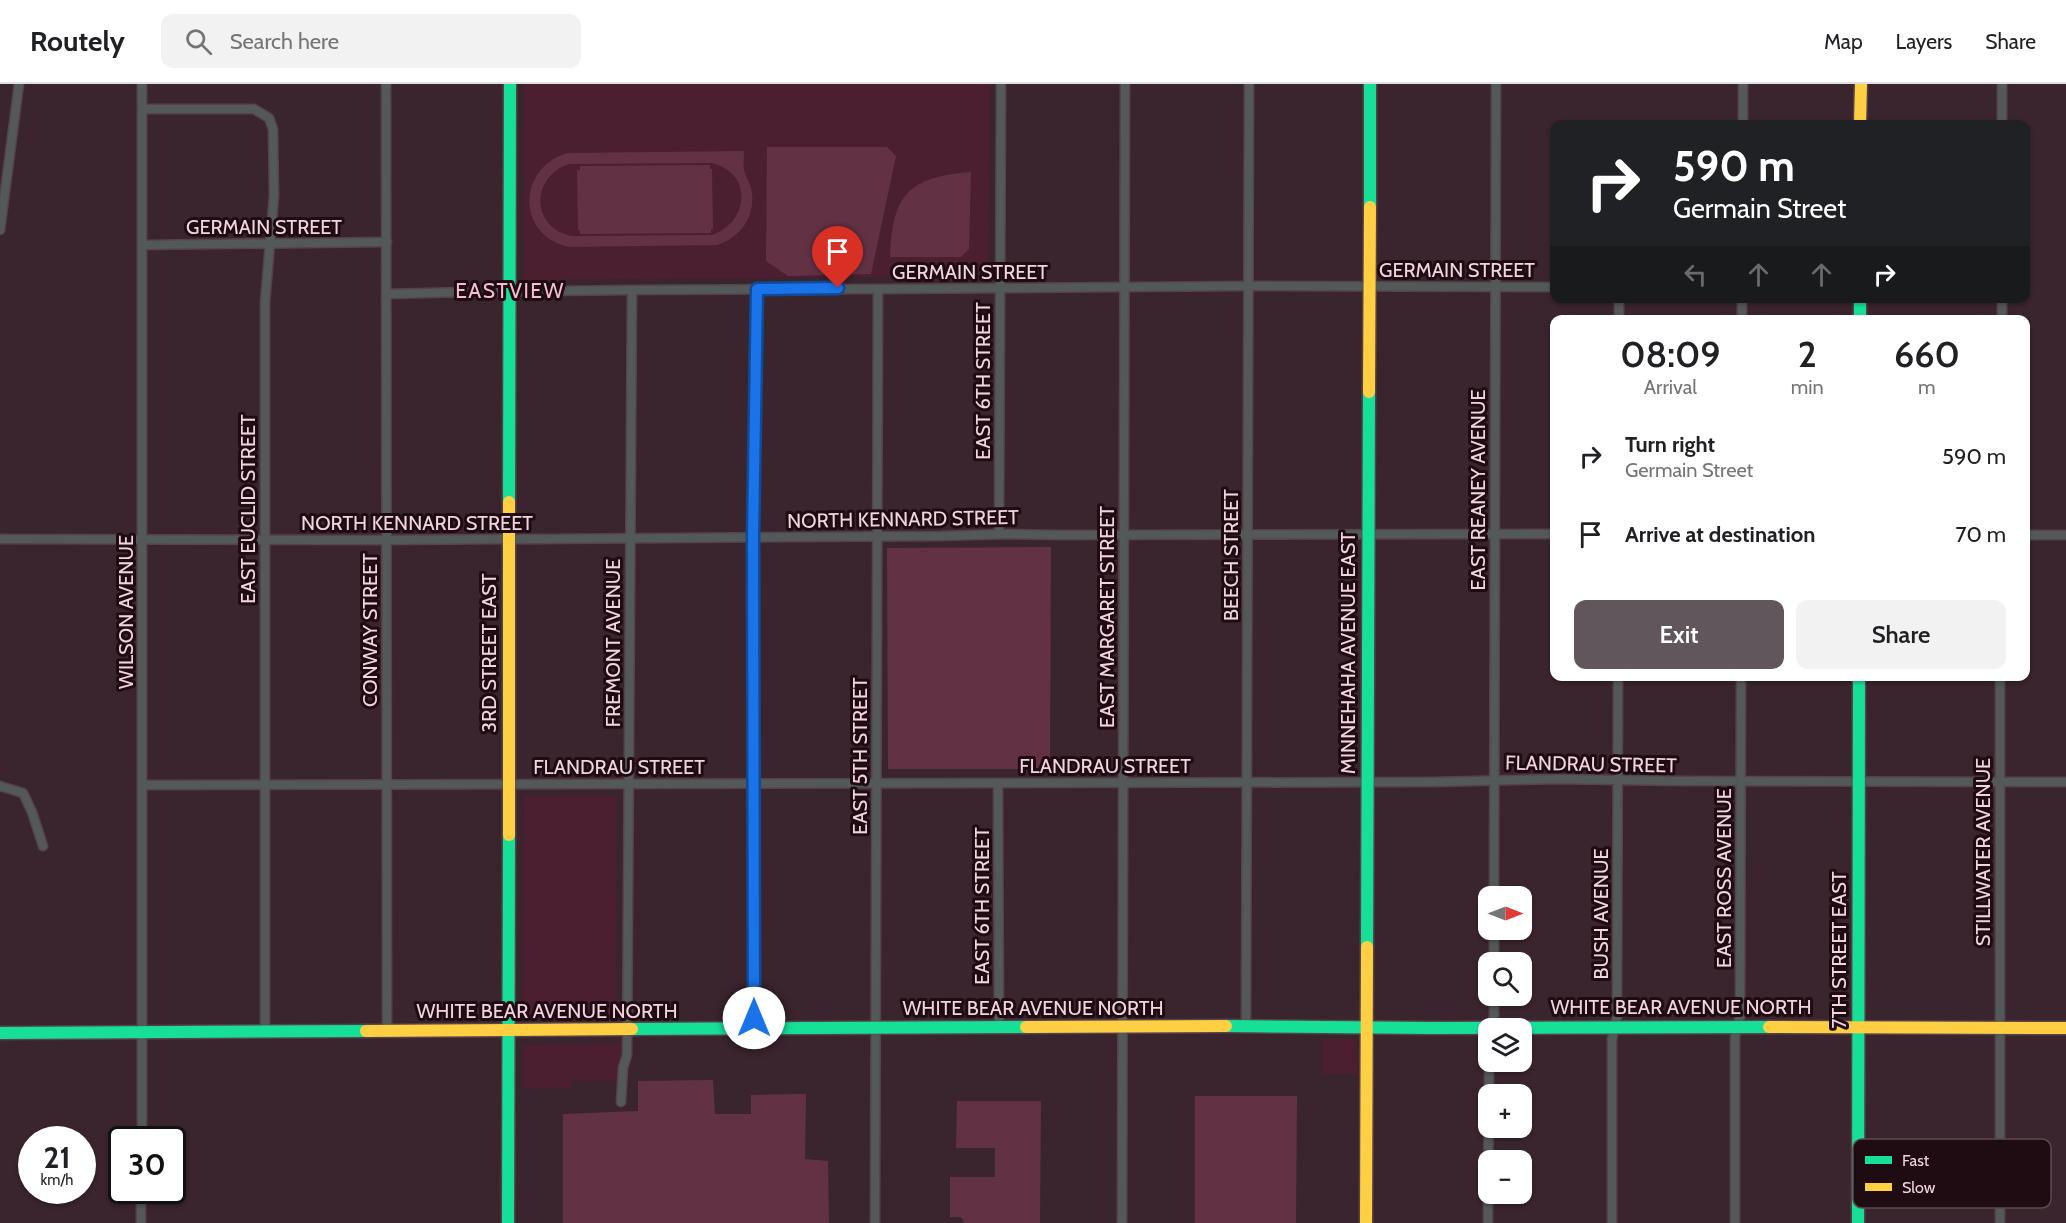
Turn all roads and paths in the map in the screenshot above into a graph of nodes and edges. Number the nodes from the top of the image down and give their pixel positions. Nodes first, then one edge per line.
1 (20, 84) edge
2 (142, 84) edge
3 (386, 84) edge
4 (510, 84) edge
5 (1001, 84) edge
6 (1125, 84) edge
7 (1249, 84) edge
8 (1370, 84) edge
9 (1496, 84) edge
10 (1743, 84) edge
11 (1861, 84) edge
12 (2002, 84) edge
13 (142, 109) junction
14 (1743, 120) edge
15 (1860, 120) edge
16 (2002, 120) edge
17 (0, 230) edge
18 (270, 242) junction
19 (387, 243) junction
20 (142, 245) junction
21 (1248, 286) junction
22 (1370, 286) junction
23 (1124, 287) junction
24 (1495, 287) junction
25 (1550, 287) edge
26 (1000, 288) junction
27 (757, 289) junction
28 (878, 289) junction
29 (510, 291) junction
30 (632, 291) junction
31 (387, 294) junction
32 (1368, 533) junction
33 (1495, 533) junction
34 (999, 534) junction
35 (1124, 534) junction
36 (1248, 534) junction
37 (1550, 534) edge
38 (2030, 535) edge
39 (2066, 535) edge
40 (753, 537) junction
41 (877, 537) junction
42 (630, 538) junction
43 (0, 539) edge
44 (510, 539) junction
45 (142, 540) junction
46 (265, 540) junction
47 (387, 540) junction
48 (1618, 681) edge
49 (1741, 681) edge
50 (1859, 681) edge
51 (2000, 681) edge
52 (1494, 779) junction
53 (1618, 779) junction
54 (1741, 781) junction
55 (1858, 781) junction
56 (2000, 781) junction
57 (1247, 782) junction
58 (1368, 782) junction
59 (2066, 782) edge
60 (876, 783) junction
61 (998, 783) junction
62 (1122, 783) junction
63 (508, 784) junction
64 (628, 784) junction
65 (753, 784) junction
66 (143, 785) junction
67 (265, 785) junction
68 (387, 785) junction
69 (0, 786) edge
70 (43, 846) dead end
71 (1494, 886) edge
72 (1246, 1026) junction
73 (1367, 1026) junction
74 (1615, 1026) junction
75 (1859, 1026) junction
76 (1123, 1027) junction
77 (1532, 1027) edge
78 (1738, 1027) junction
79 (754, 1028) junction
80 (1478, 1028) edge
81 (2000, 1028) junction
82 (2066, 1028) edge
83 (876, 1029) junction
84 (999, 1029) junction
85 (509, 1030) junction
86 (627, 1030) junction
87 (142, 1032) junction
88 (265, 1032) junction
89 (387, 1032) junction
90 (0, 1033) edge
91 (621, 1102) dead end
92 (142, 1126) edge
93 (1858, 1139) edge
94 (2000, 1139) edge
95 (141, 1204) edge
96 (1488, 1204) edge
97 (1858, 1208) edge
98 (141, 1223) edge
99 (508, 1223) edge
100 (875, 1223) edge
101 (1122, 1223) edge
102 (1366, 1223) edge
103 (1488, 1223) edge
104 (1612, 1223) edge
105 (1736, 1223) edge
106 (1858, 1223) edge

1 - 17 street
2 - 13 street, WILSON AVENUE
3 - 19 street, CONWAY STREET
4 - 29 main road, 3RD STREET EAST
5 - 26 street, EAST 6TH STREET
6 - 23 street, EAST MARGARET STREET
7 - 21 street, BEECH STREET
8 - 22 main road, MINNEHAHA AVENUE EAST
9 - 24 street, EAST REANEY AVENUE
10 - 14 street
11 - 15 main road
12 - 16 street
13 - 18 street, EAST EUCLID STREET
13 - 20 street, WILSON AVENUE
18 - 19 street, GERMAIN STREET
18 - 20 street, GERMAIN STREET
18 - 46 street, EAST EUCLID STREET
19 - 31 street, CONWAY STREET
20 - 45 street, WILSON AVENUE
21 - 22 street, GERMAIN STREET
21 - 23 street, GERMAIN STREET
21 - 36 street, BEECH STREET
22 - 24 street, GERMAIN STREET
22 - 32 main road, MINNEHAHA AVENUE EAST
23 - 26 street, GERMAIN STREET
23 - 35 street, EAST MARGARET STREET
24 - 25 street, GERMAIN STREET
24 - 33 street, EAST REANEY AVENUE
26 - 28 street, GERMAIN STREET
26 - 34 street, EAST 6TH STREET
27 - 28 street, GERMAIN STREET
27 - 30 street, GERMAIN STREET
27 - 40 street
28 - 41 street, EAST 5TH STREET
29 - 30 street, GERMAIN STREET
29 - 31 street, GERMAIN STREET
29 - 44 main road, 3RD STREET EAST
30 - 42 street, FREMONT AVENUE
31 - 47 street, CONWAY STREET
32 - 33 street, NORTH KENNARD STREET
32 - 36 street, NORTH KENNARD STREET
32 - 58 main road, MINNEHAHA AVENUE EAST
33 - 37 street, NORTH KENNARD STREET
33 - 52 street, EAST REANEY AVENUE
34 - 35 street, NORTH KENNARD STREET
34 - 41 street, NORTH KENNARD STREET
35 - 36 street, NORTH KENNARD STREET
35 - 62 street, EAST MARGARET STREET
36 - 57 street, BEECH STREET
38 - 39 street
40 - 41 street, NORTH KENNARD STREET
40 - 42 street, NORTH KENNARD STREET
40 - 65 street
41 - 60 street, EAST 5TH STREET
42 - 44 street, NORTH KENNARD STREET
42 - 64 street, FREMONT AVENUE
43 - 45 street, NORTH KENNARD STREET
44 - 47 street, NORTH KENNARD STREET
44 - 63 main road, 3RD STREET EAST
45 - 46 street, NORTH KENNARD STREET
45 - 66 street, WILSON AVENUE
46 - 47 street, NORTH KENNARD STREET
46 - 67 street, EAST EUCLID STREET
47 - 68 street, CONWAY STREET
48 - 53 street, BUSH AVENUE
49 - 54 street, EAST ROSS AVENUE
50 - 55 main road, 7TH STREET EAST
51 - 56 street, STILLWATER AVENUE
52 - 53 street, FLANDRAU STREET
52 - 58 street, FLANDRAU STREET
52 - 71 street, EAST REANEY AVENUE
53 - 54 street, FLANDRAU STREET
53 - 74 street, BUSH AVENUE
54 - 55 street, FLANDRAU STREET
54 - 78 street, EAST ROSS AVENUE
55 - 56 street, FLANDRAU STREET
55 - 75 main road, 7TH STREET EAST
56 - 59 street, FLANDRAU STREET
56 - 81 street, STILLWATER AVENUE
57 - 58 street, FLANDRAU STREET
57 - 62 street, FLANDRAU STREET
57 - 72 street, BEECH STREET
58 - 73 main road, MINNEHAHA AVENUE EAST
60 - 61 street, FLANDRAU STREET
60 - 65 street, FLANDRAU STREET
60 - 83 street, EAST 5TH STREET
61 - 62 street, FLANDRAU STREET
61 - 84 street, EAST 6TH STREET
62 - 76 street, EAST MARGARET STREET
63 - 64 street, FLANDRAU STREET
63 - 68 street, FLANDRAU STREET
63 - 85 main road, 3RD STREET EAST
64 - 65 street, FLANDRAU STREET
64 - 86 street, FREMONT AVENUE
65 - 79 street
66 - 67 street, FLANDRAU STREET
66 - 87 street, WILSON AVENUE
67 - 68 street, FLANDRAU STREET
67 - 88 street, EAST EUCLID STREET
68 - 89 street, CONWAY STREET
69 - 70 street
72 - 73 main road, WHITE BEAR AVENUE NORTH
72 - 76 main road, WHITE BEAR AVENUE NORTH
73 - 80 main road, WHITE BEAR AVENUE NORTH
73 - 102 main road, MINNEHAHA AVENUE EAST
74 - 77 main road, WHITE BEAR AVENUE NORTH
74 - 78 main road, WHITE BEAR AVENUE NORTH
74 - 104 street, BUSH AVENUE
75 - 78 main road, WHITE BEAR AVENUE NORTH
75 - 81 main road, WHITE BEAR AVENUE NORTH
75 - 93 main road, 7TH STREET EAST
76 - 84 main road, WHITE BEAR AVENUE NORTH
76 - 101 street, EAST MARGARET STREET
78 - 105 street, EAST ROSS AVENUE
79 - 83 main road, WHITE BEAR AVENUE NORTH
79 - 86 main road, WHITE BEAR AVENUE NORTH
81 - 82 main road, WHITE BEAR AVENUE NORTH
81 - 94 street, STILLWATER AVENUE
83 - 84 main road, WHITE BEAR AVENUE NORTH
83 - 100 street, EAST 5TH STREET
85 - 86 main road, WHITE BEAR AVENUE NORTH
85 - 89 main road, WHITE BEAR AVENUE NORTH
85 - 99 main road, 3RD STREET EAST
86 - 91 street, FREMONT AVENUE
87 - 88 main road, WHITE BEAR AVENUE NORTH
87 - 90 main road, WHITE BEAR AVENUE NORTH
87 - 92 street, WILSON AVENUE
88 - 89 main road, WHITE BEAR AVENUE NORTH
95 - 98 street
96 - 103 street
97 - 106 main road, 7TH STREET EAST

